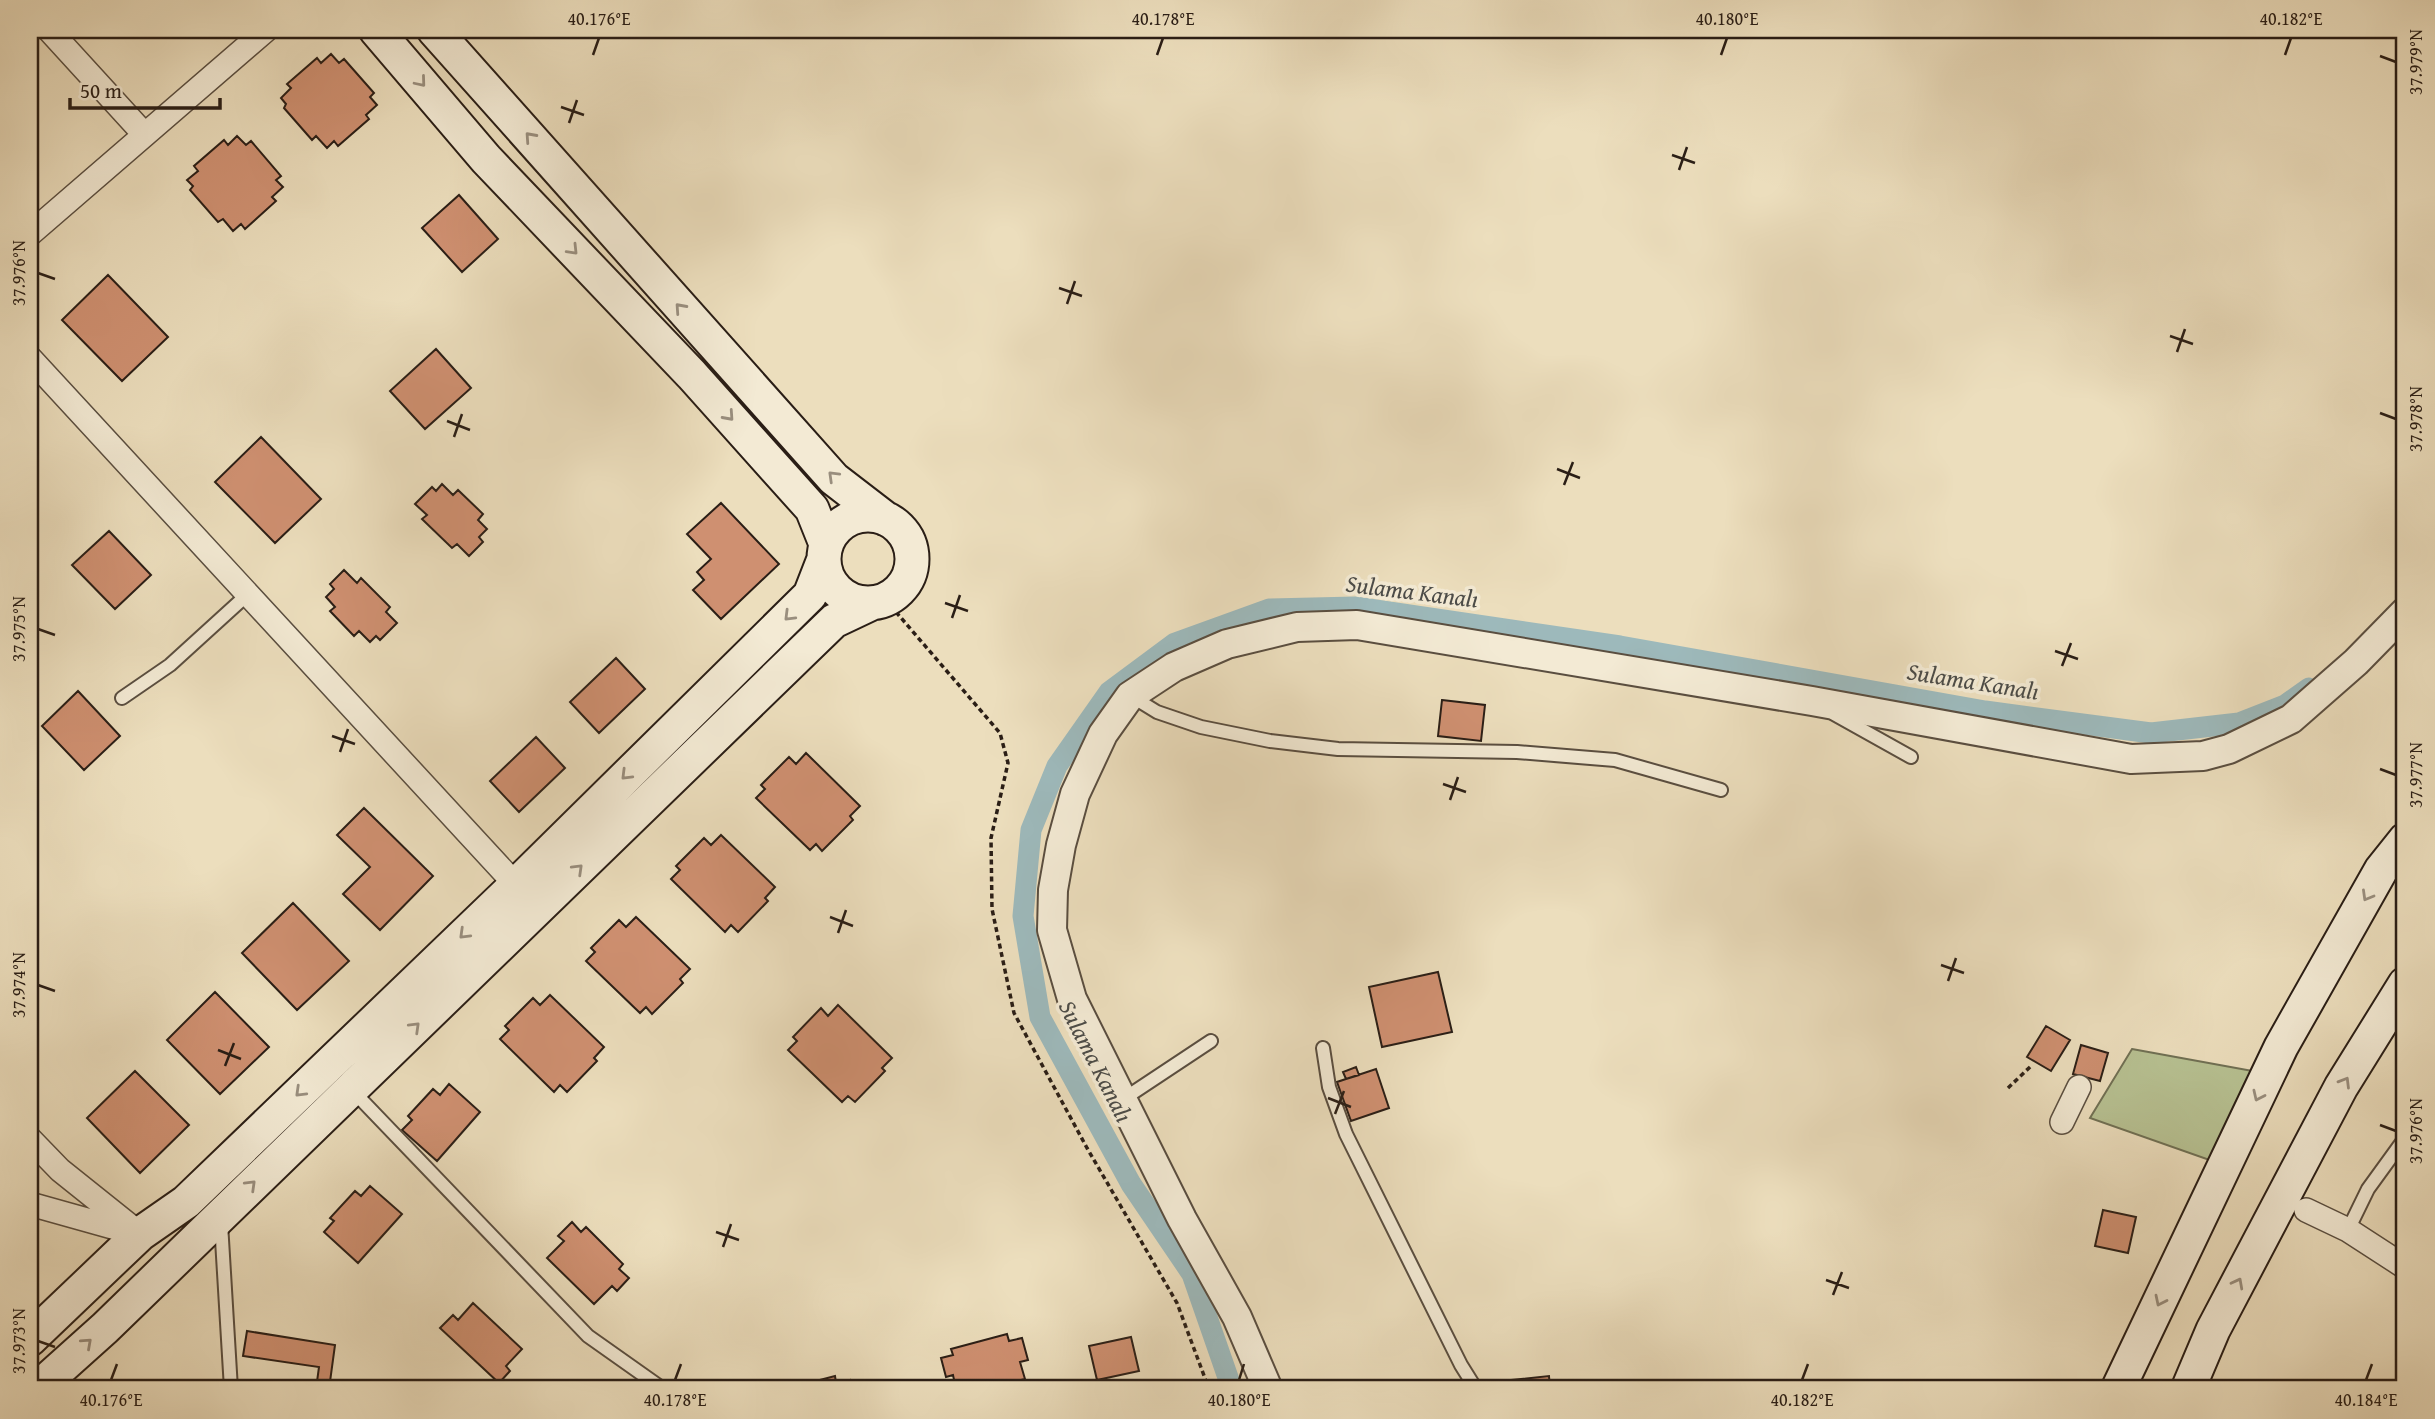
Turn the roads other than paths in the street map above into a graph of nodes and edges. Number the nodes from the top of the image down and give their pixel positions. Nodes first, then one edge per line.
1 (49, 30) edge
2 (265, 30) edge
3 (376, 30) edge
4 (435, 30) edge
5 (144, 134) junction
6 (30, 234) edge
7 (30, 358) edge
8 (886, 519) junction
9 (825, 552) junction
10 (248, 594) junction
11 (872, 603) junction
12 (2405, 612) edge
13 (1130, 696) junction
14 (122, 698) dead end
15 (1812, 701) junction
16 (1911, 757) dead end
17 (1721, 790) dead end
18 (2405, 840) edge
19 (516, 885) junction
20 (2405, 984) edge
21 (1211, 1041) dead end
22 (1324, 1048) dead end
23 (2079, 1087) dead end
24 (351, 1089) junction
25 (1122, 1101) junction
26 (2062, 1122) dead end
27 (2405, 1138) edge
28 (30, 1139) edge
29 (30, 1204) edge
30 (2306, 1210) dead end
31 (220, 1216) junction
32 (2348, 1230) junction
33 (140, 1234) junction
34 (2405, 1267) edge
35 (30, 1339) edge
36 (37, 1389) edge
37 (231, 1389) edge
38 (663, 1389) edge
39 (1268, 1389) edge
40 (1476, 1389) edge
41 (2118, 1389) edge
42 (2188, 1389) edge

1 - 5 street
2 - 5 street
3 -> 9 main road
8 -> 4 main road
5 - 6 street
7 - 10 street
8 - 9 main road
8 - 11 main road
9 - 11 main road
9 -> 19 main road
10 - 14 lane
10 - 19 street
24 -> 11 main road
12 - 15 street
13 - 15 street
13 - 17 lane
13 - 25 street
15 - 16 lane
18 -> 41 main road
19 -> 33 main road
42 -> 20 main road
21 - 25 lane
22 - 40 lane
23 - 26 street
31 -> 24 main road
24 - 38 lane
25 - 39 street
27 - 32 lane
28 - 33 street
29 - 33 street
30 - 32 street
36 -> 31 main road
31 - 37 lane
32 - 34 street
33 - 35 main road

